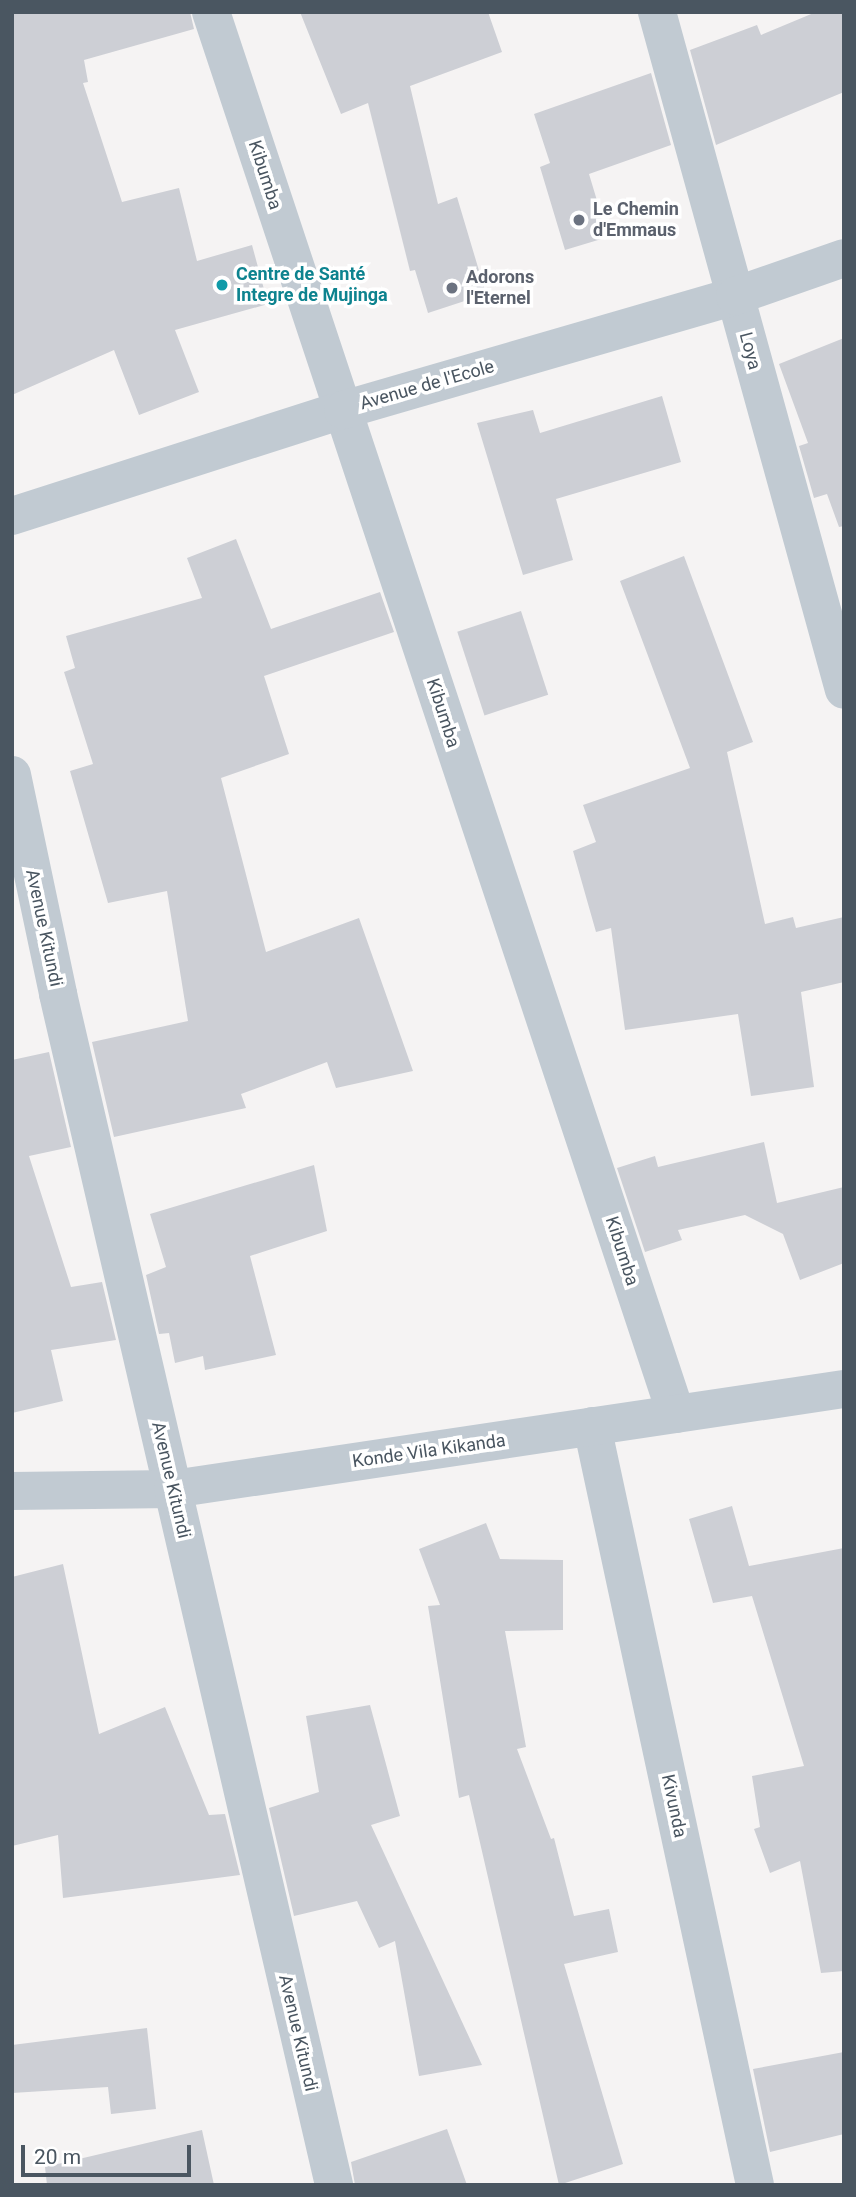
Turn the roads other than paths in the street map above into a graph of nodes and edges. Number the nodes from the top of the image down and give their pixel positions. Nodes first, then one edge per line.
1 (211, 12) edge
2 (657, 12) edge
3 (844, 258) edge
4 (735, 296) junction
5 (343, 410) junction
6 (12, 516) edge
7 (844, 690) edge
8 (12, 775) edge
9 (844, 1389) edge
10 (676, 1414) junction
11 (592, 1426) junction
12 (173, 1489) junction
13 (12, 1491) edge
14 (334, 2185) edge
15 (755, 2185) edge

1 - 5 street, Kibumba
2 - 4 street, Loya
3 - 4 street, Avenue de l'Ecole
4 - 5 street, Avenue de l'Ecole
4 - 7 street, Loya
5 - 6 street, Avenue de l'Ecole
5 - 10 street, Kibumba
8 - 12 street, Avenue Kitundi
9 - 10 street, Konde Vila Kikanda
10 - 11 street, Konde Vila Kikanda
11 - 12 street, Konde Vila Kikanda
11 - 15 street, Kivunda
12 - 13 street, Konde Vila Kikanda
12 - 14 street, Avenue Kitundi

